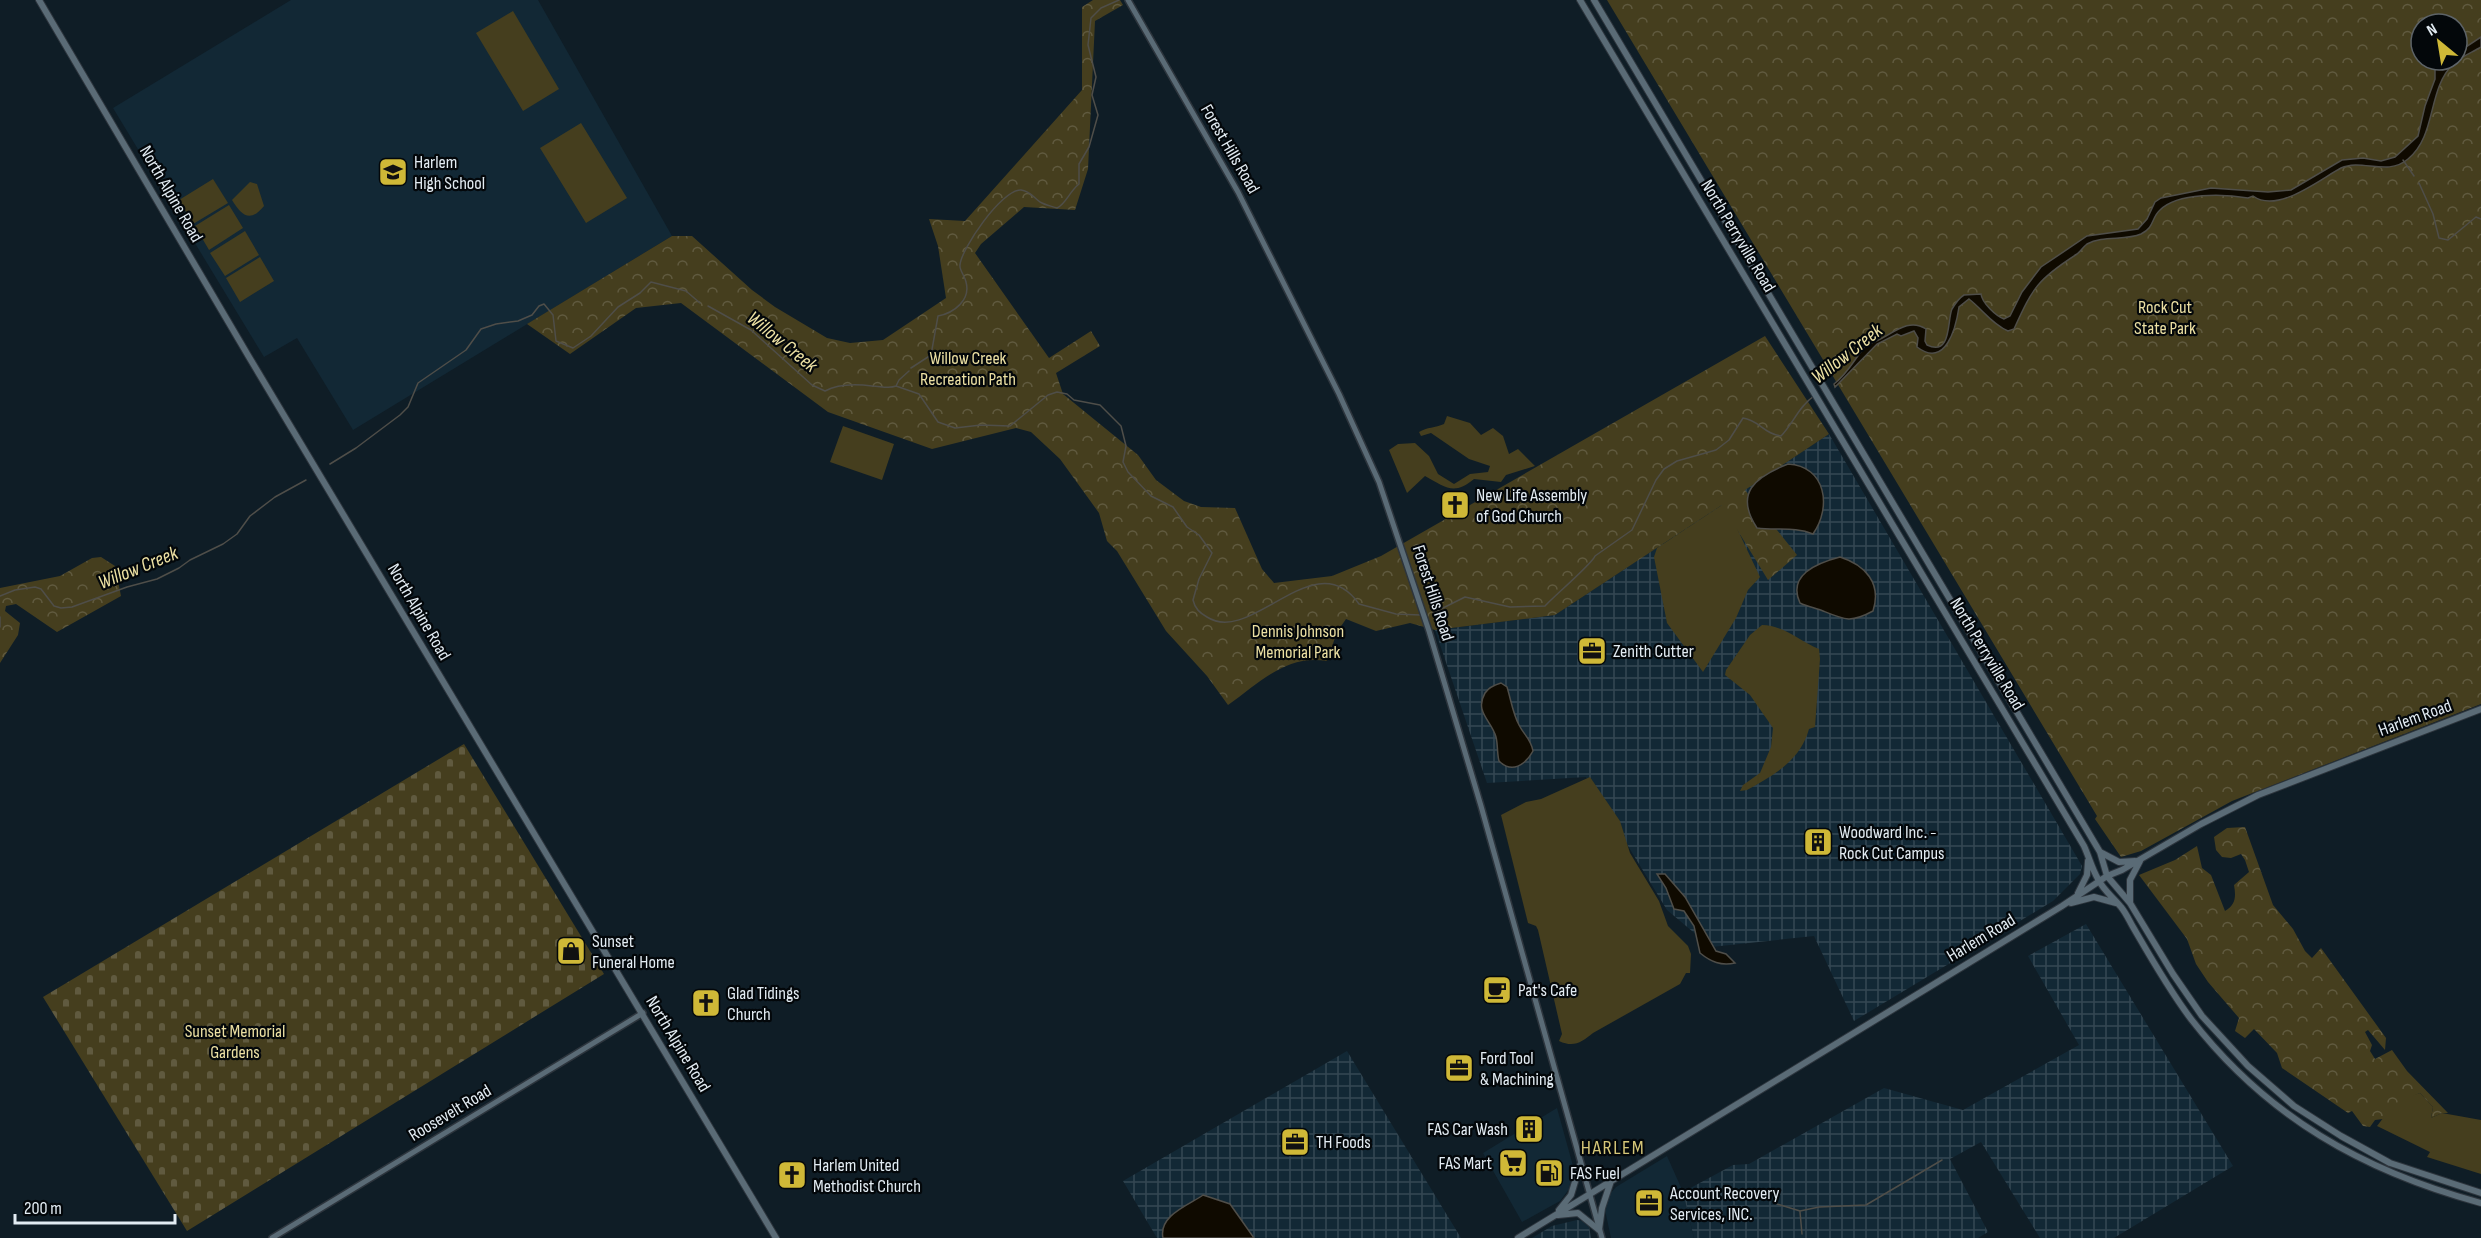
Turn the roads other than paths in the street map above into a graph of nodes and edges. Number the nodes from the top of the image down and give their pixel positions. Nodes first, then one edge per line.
1 (39, 0) edge
2 (1128, 0) edge
3 (1580, 0) edge
4 (1594, 0) edge
5 (2481, 710) edge
6 (2084, 846) junction
7 (2100, 852) junction
8 (2141, 859) junction
9 (2107, 876) junction
10 (2099, 881) junction
11 (2130, 903) junction
12 (2062, 906) junction
13 (2122, 908) junction
14 (643, 1013) junction
15 (1580, 1165) junction
16 (1612, 1180) junction
17 (2481, 1193) edge
18 (1589, 1194) junction
19 (2481, 1203) edge
20 (1555, 1215) junction
21 (1599, 1230) junction
22 (272, 1238) edge
23 (776, 1238) edge
24 (1518, 1238) edge
25 (1602, 1238) edge

1 - 14 main road, North Alpine Road
2 - 15 street, Forest Hills Road
3 - 6 main road, North Perryville Road
4 - 7 main road, North Perryville Road
5 - 8 main road, Harlem Road
6 - 10 main road, North Perryville Road
6 - 12 main road
7 - 8 main road
7 - 9 main road, North Perryville Road
8 - 9 main road, Harlem Road
8 - 11 main road
9 - 10 main road, Harlem Road
9 - 11 main road, North Perryville Road
10 - 12 main road, Harlem Road
10 - 13 main road, North Perryville Road
11 - 17 main road, North Perryville Road
12 - 13 main road
12 - 16 main road, Harlem Road
13 - 19 main road, North Perryville Road
14 - 22 street, Roosevelt Road
14 - 23 main road, North Alpine Road
15 - 18 street, Forest Hills Road
15 - 20 main road
16 - 18 main road, Harlem Road
16 - 21 main road
18 - 20 main road, Harlem Road
18 - 21 street, Forest Hills Road
20 - 21 main road
20 - 24 main road, Harlem Road
21 - 25 street, Forest Hills Road

